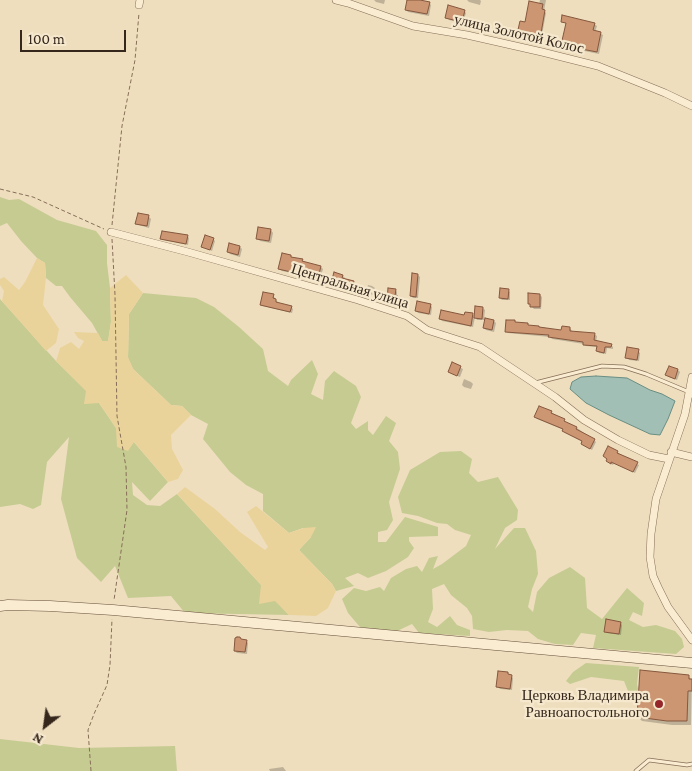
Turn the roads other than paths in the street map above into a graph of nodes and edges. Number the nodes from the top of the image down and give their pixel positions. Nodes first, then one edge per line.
1 (336, 0) edge
2 (692, 106) edge
3 (111, 232) road end
4 (692, 377) edge
5 (535, 383) junction
6 (691, 394) edge
7 (670, 455) junction
8 (692, 457) edge
9 (0, 606) edge
10 (692, 640) edge
11 (692, 663) edge
12 (692, 764) edge
13 (636, 771) edge

1 - 2 street, улица Золотой Колос
3 - 5 street, Центральная улица
4 - 6 street
5 - 6 lane
5 - 7 street, Центральная улица
6 - 7 street
7 - 8 street, Центральная улица
7 - 10 street
9 - 11 main road
12 - 13 lane

